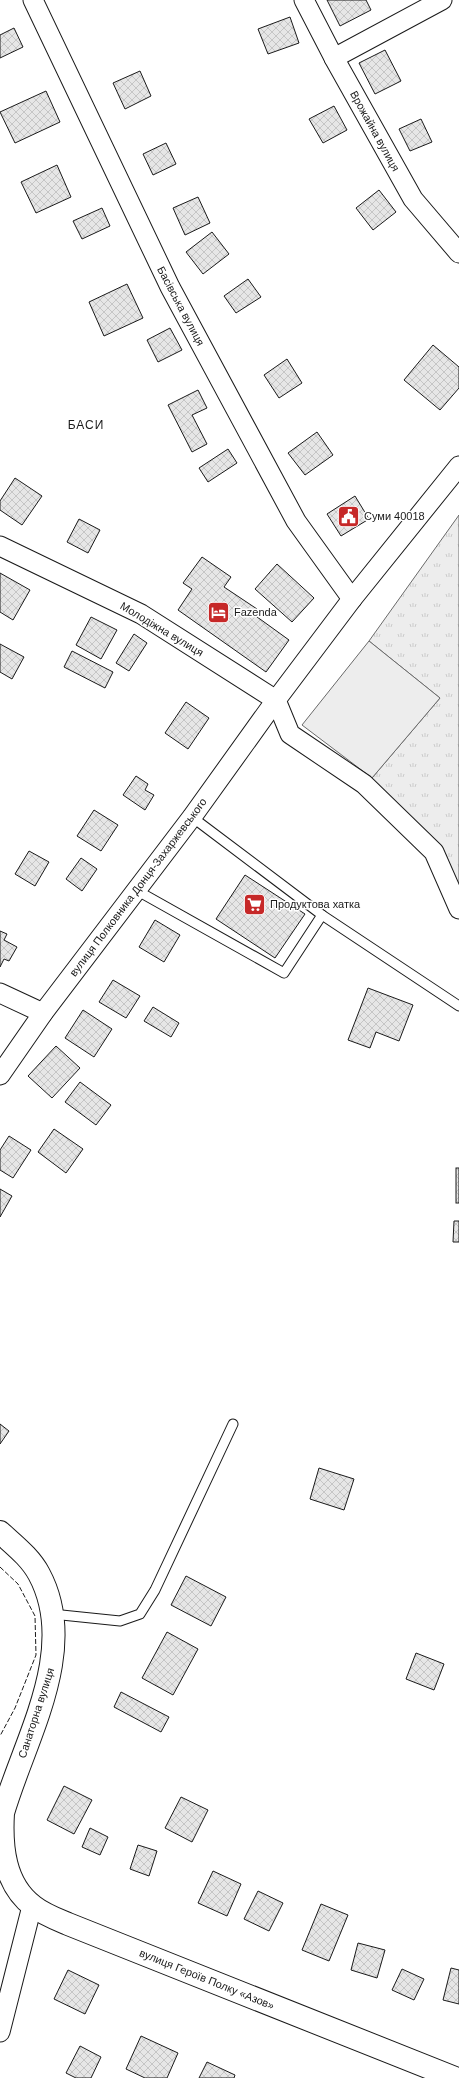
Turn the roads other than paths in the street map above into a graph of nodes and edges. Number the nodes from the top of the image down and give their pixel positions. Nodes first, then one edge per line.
1 (33, 0) edge
2 (304, 0) edge
3 (442, 0) edge
4 (334, 58) junction
5 (459, 253) edge
6 (459, 466) edge
7 (0, 546) edge
8 (352, 599) junction
9 (276, 700) junction
10 (192, 817) junction
11 (136, 890) junction
12 (459, 909) edge
13 (322, 915) junction
14 (0, 993) edge
15 (459, 1006) edge
16 (43, 1014) junction
17 (0, 1075) edge
18 (233, 1424) dead end
19 (0, 1532) edge
20 (52, 1614) junction
21 (2, 1812) edge
22 (1, 1836) joint
23 (32, 1906) junction
24 (0, 2032) edge
25 (455, 2078) edge

1 - 8 street, Басівська вулиця
2 - 4 street, Врожайна вулиця
3 - 4 street
4 - 5 street, Врожайна вулиця
6 - 8 street, вулиця Полковника Донця-Захаржевського
7 - 9 street, Молодіжна вулиця
8 - 9 street, вулиця Полковника Донця-Захаржевського
9 - 10 street, вулиця Полковника Донця-Захаржевського
9 - 12 street
10 - 11 street, вулиця Полковника Донця-Захаржевського
10 - 13 lane
11 - 13 lane
11 - 16 street, вулиця Полковника Донця-Захаржевського
13 - 15 lane
14 - 16 street
16 - 17 street, вулиця Полковника Донця-Захаржевського
18 - 20 lane
19 - 20 main road, Санаторна вулиця
20 - 21 main road, Санаторна вулиця
21 - 22 main road, Санаторна вулиця
22 - 23 main road, вулиця Героїв Полку «Азов»
23 - 24 street
23 - 25 main road, вулиця Героїв Полку «Азов»

